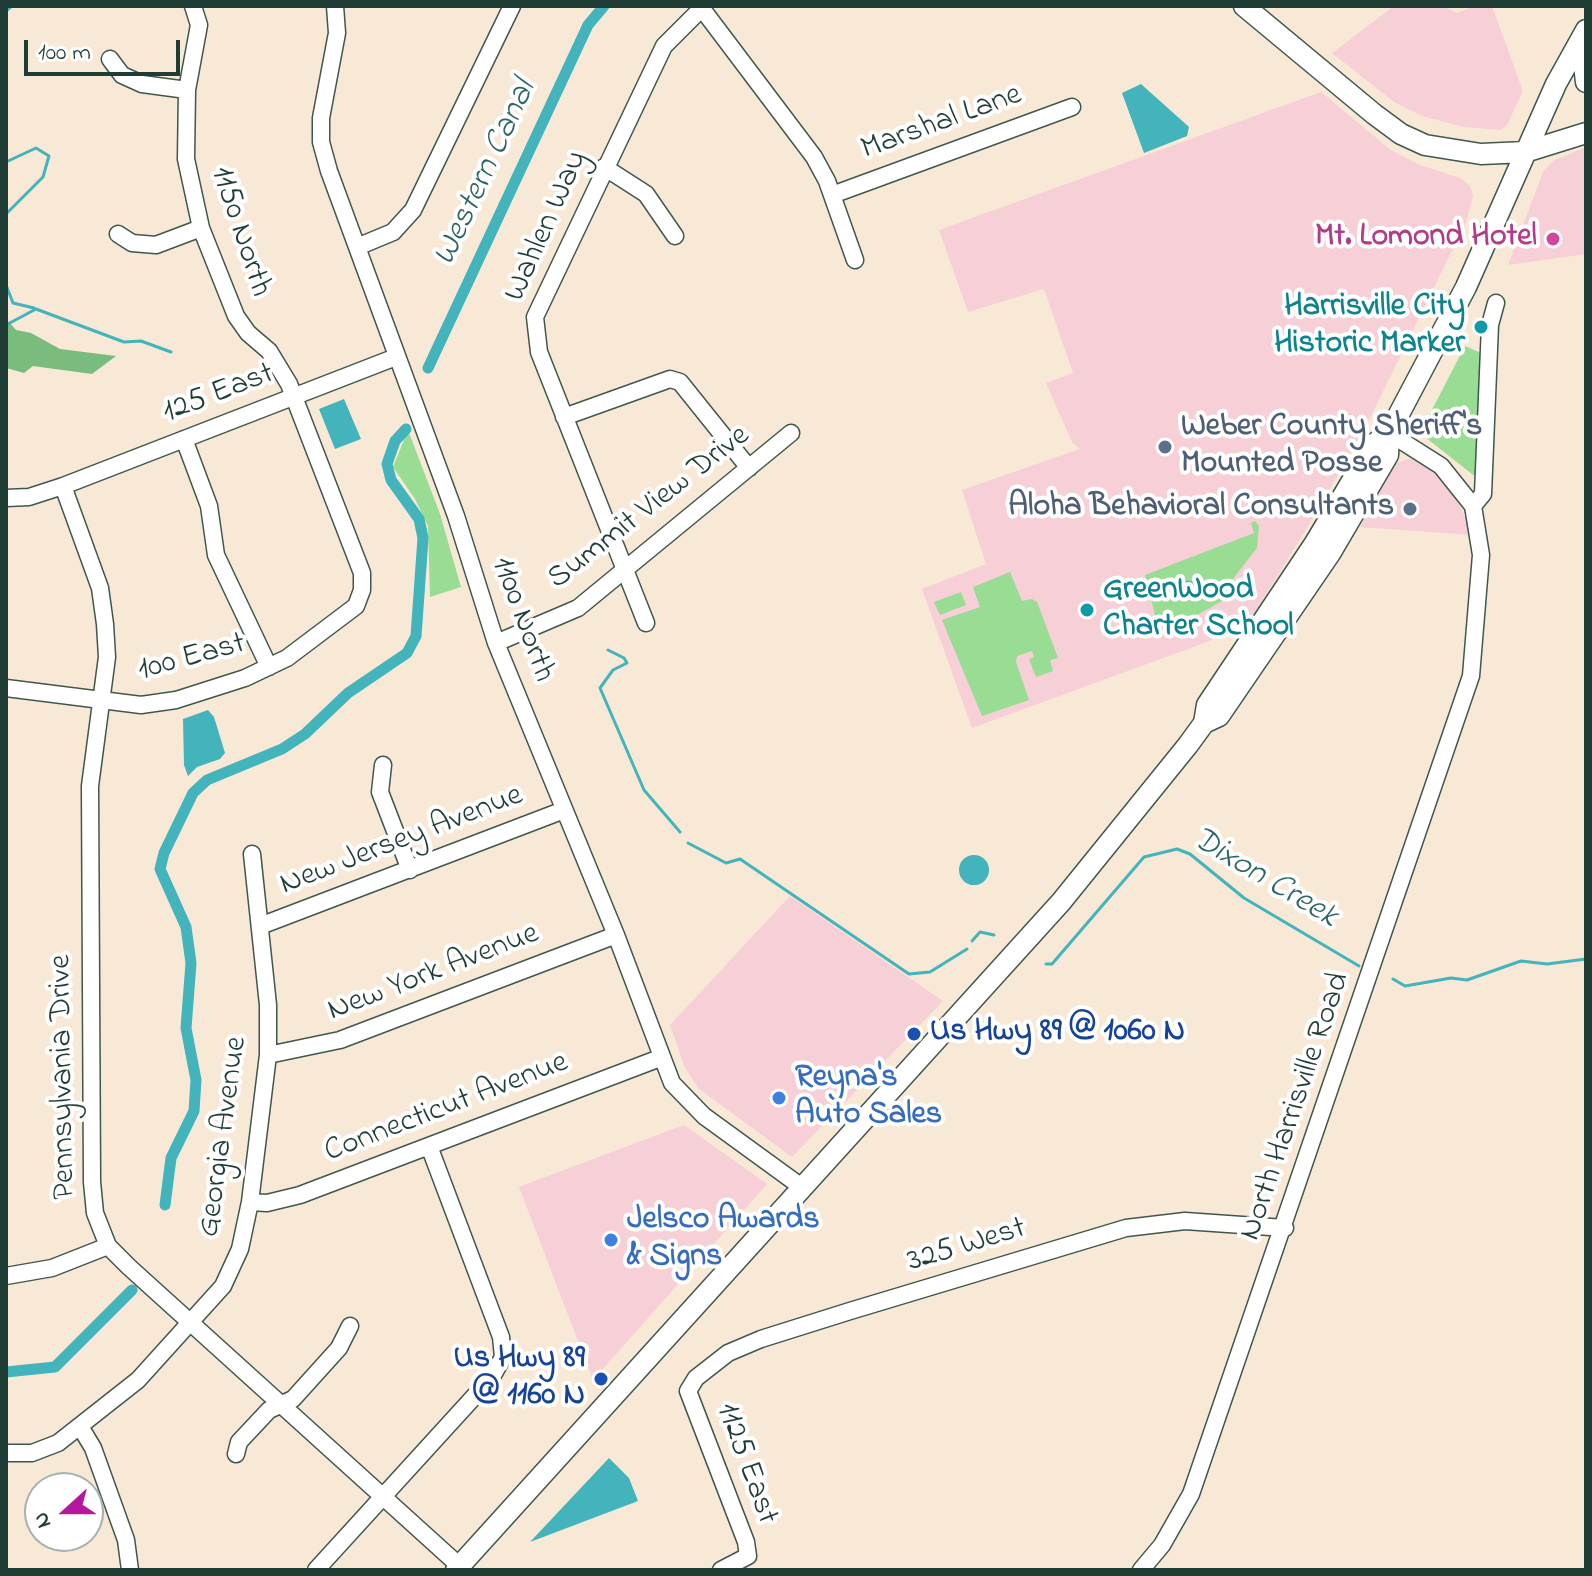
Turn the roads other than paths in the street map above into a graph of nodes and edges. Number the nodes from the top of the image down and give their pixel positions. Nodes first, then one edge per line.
1 (193, 6) edge
2 (335, 6) edge
3 (512, 6) edge
4 (1244, 6) edge
5 (702, 7) edge
6 (1584, 33) edge
7 (110, 59) dead end
8 (1586, 82) edge
9 (187, 90) junction
10 (1072, 107) dead end
11 (1586, 133) edge
12 (1525, 152) junction
13 (604, 167) junction
14 (832, 195) junction
15 (201, 228) junction
16 (118, 234) dead end
17 (675, 236) dead end
18 (357, 247) junction
19 (855, 260) dead end
20 (1496, 303) dead end
21 (396, 357) junction
22 (295, 397) junction
23 (564, 417) junction
24 (791, 433) dead end
25 (1389, 433) junction
26 (184, 439) junction
27 (749, 468) junction
28 (63, 486) junction
29 (6, 498) edge
30 (1473, 506) junction
31 (625, 570) junction
32 (362, 590) joint
33 (646, 623) dead end
34 (496, 643) junction
35 (269, 667) junction
36 (6, 688) edge
37 (102, 703) junction
38 (383, 765) dead end
39 (564, 810) junction
40 (252, 854) dead end
41 (410, 870) junction
42 (260, 926) junction
43 (616, 935) junction
44 (268, 1055) junction
45 (660, 1058) junction
46 (429, 1146) junction
47 (803, 1188) junction
48 (250, 1202) junction
49 (1285, 1228) junction
50 (108, 1246) junction
51 (6, 1276) edge
52 (191, 1323) junction
53 (350, 1326) dead end
54 (688, 1391) joint
55 (281, 1405) junction
56 (81, 1428) junction
57 (6, 1453) edge
58 (236, 1454) dead end
59 (383, 1497) junction
60 (460, 1569) edge
61 (130, 1570) edge
62 (316, 1570) edge
63 (721, 1570) edge
64 (1141, 1570) edge

1 - 9 street, 1150 North
2 - 18 street, 1100 North
3 - 18 street
4 - 12 main road
5 - 13 street, Wahlen Way
5 - 14 street
6 - 8 main road
6 - 12 main road
7 - 9 street
9 - 15 street, 1150 North
10 - 14 street, Marshal Lane
11 - 12 main road
12 - 25 main road
13 - 17 street
13 - 23 street, Wahlen Way
14 - 19 street
15 - 16 street
15 - 22 street, 1150 North
18 - 21 street, 1100 North
20 - 30 street, North Harrisville Road
21 - 22 street, 125 East
21 - 34 street, 1100 North
22 - 26 street, 125 East
22 - 32 street, 1150 North
23 - 27 street
23 - 31 street, Wahlen Way
24 - 27 street, Summit View Drive
25 - 30 street, North Harrisville Road
25 - 47 main road
26 - 28 street, 125 East
26 - 35 street
27 - 31 street, Summit View Drive
28 - 29 street, 125 East
28 - 37 street, Pennsylvania Drive
30 - 49 street, North Harrisville Road
31 - 33 street, Wahlen Way
31 - 34 street, Summit View Drive
32 - 35 street, 100 East
34 - 39 street, 1100 North
35 - 37 street, 100 East
36 - 37 street, 100 East
37 - 50 street, Pennsylvania Drive
38 - 41 street
39 - 41 street, New Jersey Avenue
39 - 43 street, 1100 North
40 - 42 street, Georgia Avenue
41 - 42 street, New Jersey Avenue
42 - 44 street, Georgia Avenue
43 - 44 street, New York Avenue
43 - 45 street, 1100 North
44 - 48 street, Georgia Avenue
45 - 46 street, Connecticut Avenue
45 - 47 street, 1100 North
46 - 48 street, Connecticut Avenue
46 - 59 street
47 - 60 main road
48 - 52 street, Georgia Avenue
49 - 54 street, 325 West
49 - 64 street, North Harrisville Road
50 - 51 street
50 - 52 street, Pennsylvania Drive
52 - 55 street, Pennsylvania Drive
52 - 56 street, Georgia Avenue
53 - 55 street
54 - 63 street, 1125 East
55 - 58 street
55 - 59 street, Pennsylvania Drive
56 - 57 street, Georgia Avenue
56 - 61 street
59 - 60 street, Pennsylvania Drive
59 - 62 street

